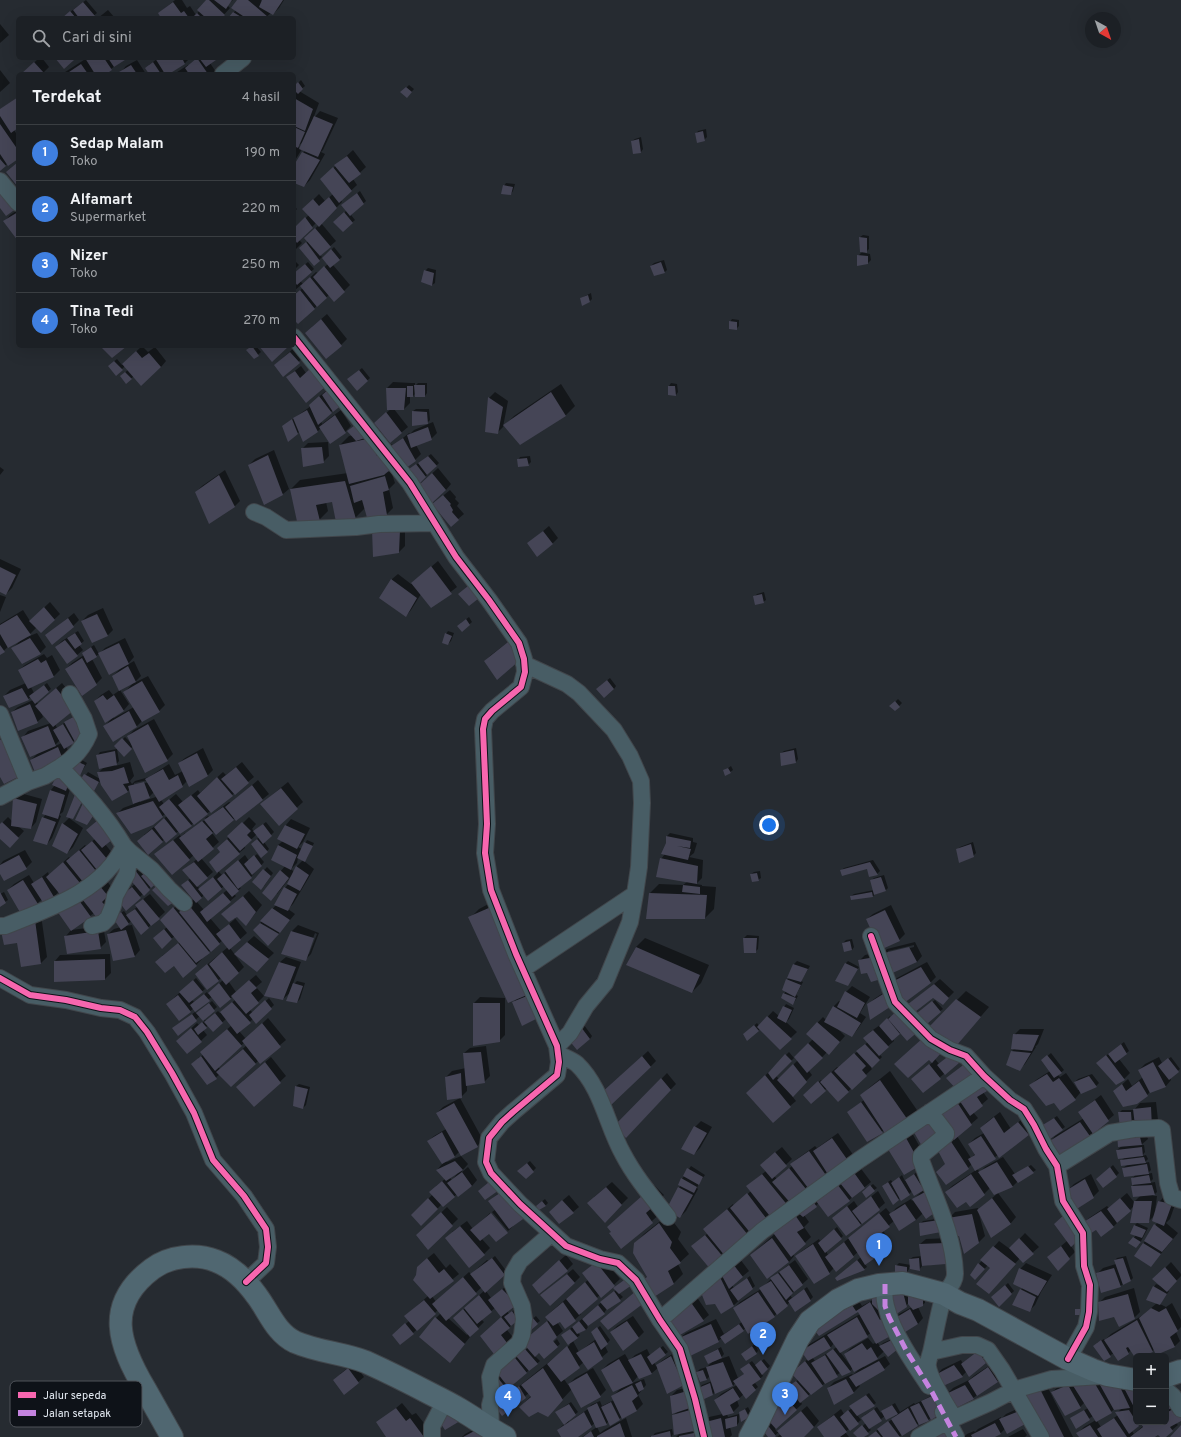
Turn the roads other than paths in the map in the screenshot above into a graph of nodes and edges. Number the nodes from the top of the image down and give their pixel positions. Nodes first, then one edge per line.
1 (242, 60) edge
2 (226, 72) edge
3 (0, 181) edge
4 (16, 201) edge
5 (296, 340) edge
6 (254, 512) dead end
7 (435, 523) junction
8 (524, 664) junction
9 (70, 694) dead end
10 (0, 714) edge
11 (60, 767) junction
12 (28, 782) junction
13 (0, 797) edge
14 (127, 849) junction
15 (635, 894) junction
16 (184, 903) dead end
17 (0, 926) edge
18 (92, 926) dead end
19 (870, 936) dead end
20 (523, 969) junction
21 (0, 978) edge
22 (557, 1050) junction
23 (984, 1076) junction
24 (930, 1112) junction
25 (1058, 1166) junction
26 (1181, 1200) edge
27 (668, 1217) dead end
28 (551, 1234) junction
29 (246, 1282) junction
30 (885, 1284) junction
31 (944, 1294) junction
32 (660, 1320) junction
33 (931, 1352) junction
34 (1068, 1359) junction
35 (1181, 1371) edge
36 (1107, 1375) junction
37 (1169, 1375) edge
38 (1133, 1379) edge
39 (140, 1381) edge
40 (142, 1384) edge
41 (1014, 1390) junction
42 (1169, 1393) edge
43 (445, 1401) junction
44 (1181, 1409) edge
45 (951, 1420) junction
46 (498, 1433) edge
47 (172, 1437) edge
48 (432, 1437) edge
49 (704, 1437) edge
50 (750, 1437) edge
51 (919, 1437) edge
52 (956, 1437) edge
53 (1041, 1437) edge

1 - 2 street
3 - 4 street
5 - 7 street
6 - 7 street
7 - 8 street
8 - 15 street
8 - 20 street
9 - 11 street
10 - 12 street
11 - 12 street
11 - 14 street
12 - 13 street
14 - 16 street
14 - 17 street
14 - 18 street
15 - 20 street
15 - 22 street
19 - 23 street
20 - 22 street
21 - 29 street
22 - 27 street
22 - 28 street
23 - 24 street
23 - 25 street
24 - 31 street
24 - 32 street
25 - 26 street
25 - 34 street
28 - 32 street
28 - 46 street
29 - 39 main road
29 - 43 main road
30 - 31 main road
30 - 45 street
30 - 50 main road
31 - 33 street
31 - 34 main road
32 - 49 street
33 - 41 street
33 - 45 street
34 - 36 main road
35 - 37 main road
36 - 38 main road
36 - 41 street
40 - 47 main road
41 - 45 street
41 - 53 street
42 - 44 street
43 - 46 main road
43 - 48 street
45 - 51 street
45 - 52 street

